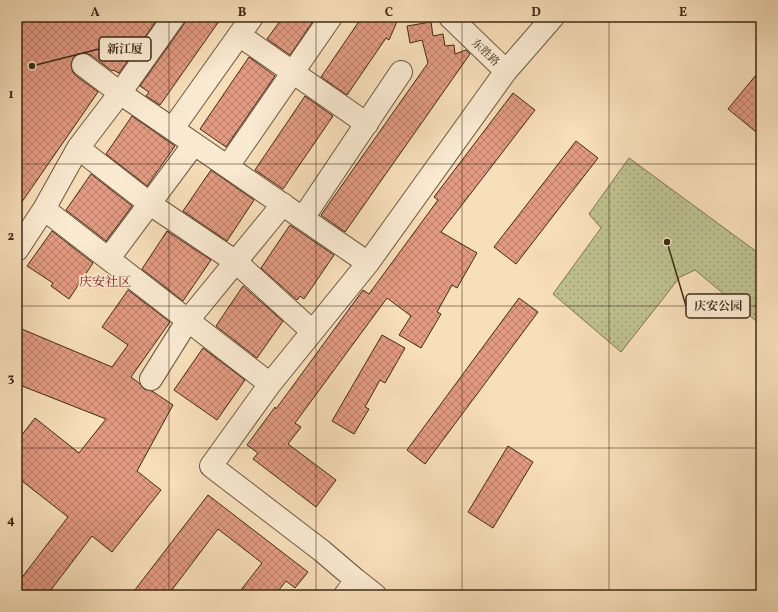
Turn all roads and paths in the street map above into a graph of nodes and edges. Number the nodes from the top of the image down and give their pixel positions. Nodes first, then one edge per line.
1 (174, 17) edge
2 (252, 17) edge
3 (330, 17) edge
4 (450, 17) edge
5 (553, 17) edge
6 (239, 35) junction
7 (83, 65) dead end
8 (506, 71) junction
9 (401, 72) dead end
10 (293, 73) junction
11 (120, 92) junction
12 (367, 124) junction
13 (172, 128) junction
14 (194, 144) junction
15 (78, 148) junction
16 (228, 166) junction
17 (150, 204) junction
18 (283, 204) junction
19 (44, 209) junction
20 (303, 218) junction
21 (17, 250) edge
22 (109, 258) junction
23 (236, 262) junction
24 (368, 263) junction
25 (188, 320) junction
26 (312, 332) junction
27 (151, 379) dead end
28 (270, 384) junction
29 (350, 588) edge
30 (375, 595) edge

1 - 11 street
2 - 6 street
3 - 10 street
4 - 8 street, 东胜路
5 - 8 street
6 - 10 street
6 - 13 street
7 - 11 street
8 - 24 street
9 - 12 street
10 - 12 street
10 - 16 street
11 - 13 street
11 - 15 street
12 - 20 street
13 - 14 street
14 - 16 street
14 - 17 street
15 - 17 street
15 - 19 street
16 - 18 street
17 - 22 street
17 - 23 street
18 - 20 street
18 - 23 street
19 - 21 street
19 - 22 street
20 - 24 street
22 - 25 street
23 - 25 street
23 - 26 street
24 - 26 street
25 - 27 street
25 - 28 street
26 - 28 street
28 - 29 street
29 - 30 street

